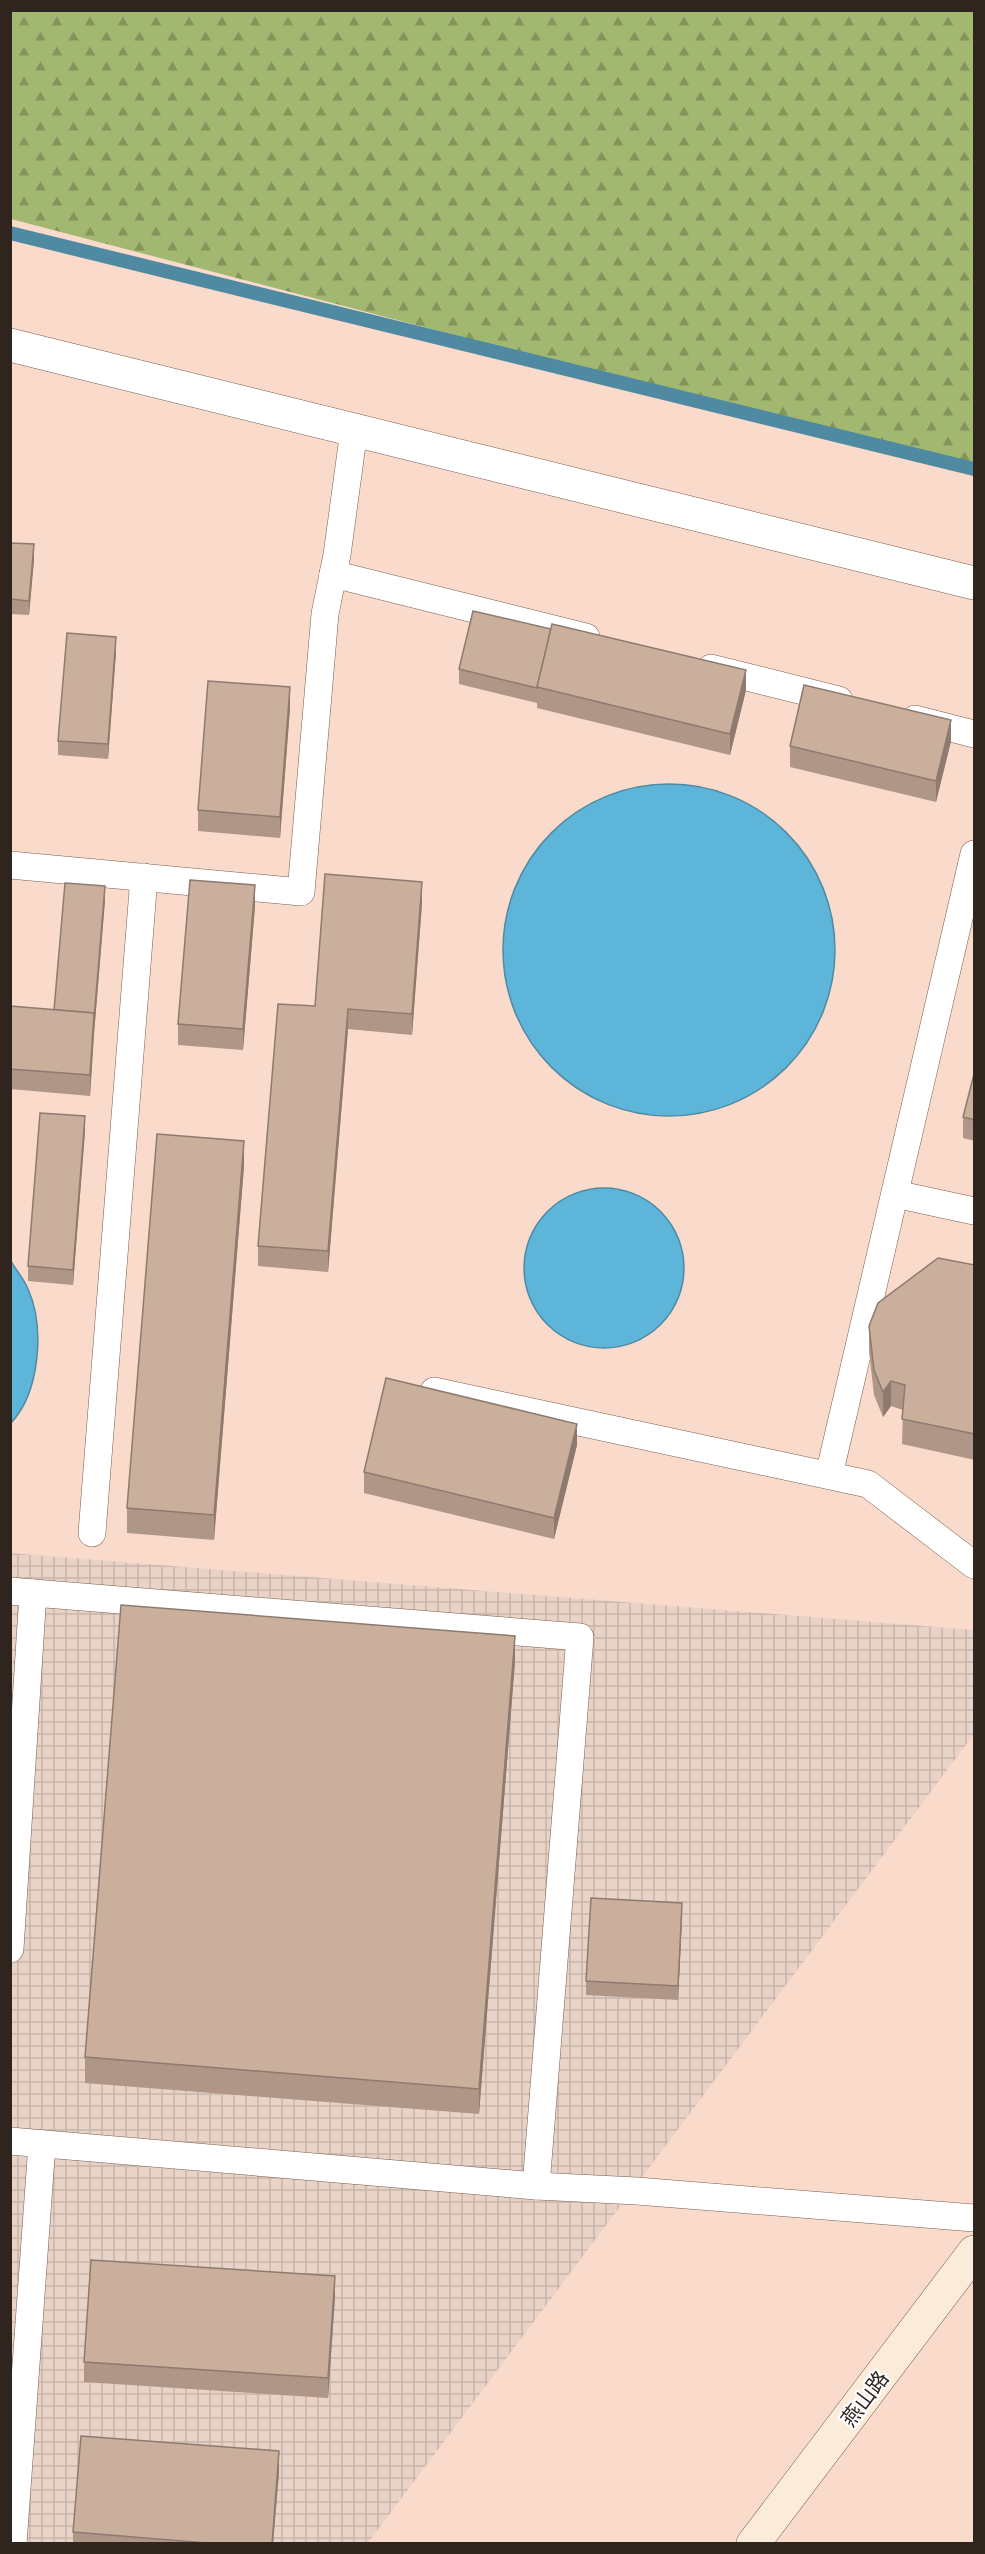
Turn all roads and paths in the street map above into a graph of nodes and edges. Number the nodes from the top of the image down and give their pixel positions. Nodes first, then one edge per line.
1 (10, 345) edge
2 (354, 430) junction
3 (333, 574) junction
4 (975, 583) edge
5 (608, 642) edge
6 (688, 663) edge
7 (860, 705) edge
8 (894, 714) edge
9 (975, 734) edge
10 (975, 854) edge
11 (10, 865) edge
12 (144, 877) junction
13 (895, 1194) junction
14 (975, 1211) edge
15 (415, 1387) edge
16 (829, 1475) junction
17 (92, 1533) dead end
18 (975, 1565) edge
19 (22, 1592) edge
20 (10, 1949) edge
21 (10, 2141) edge
22 (42, 2144) junction
23 (536, 2186) junction
24 (975, 2218) edge
25 (975, 2252) edge
26 (13, 2544) edge
27 (753, 2544) edge

1 - 2 street
2 - 3 lane
2 - 4 street
3 - 5 lane
3 - 12 lane
6 - 7 lane
8 - 9 lane
10 - 13 lane
11 - 12 lane
12 - 17 lane
13 - 14 lane
13 - 16 lane
15 - 16 lane
16 - 18 lane
19 - 20 lane
19 - 23 lane
21 - 22 lane
22 - 23 lane
22 - 26 lane
23 - 24 lane
25 - 27 street, 燕山路

